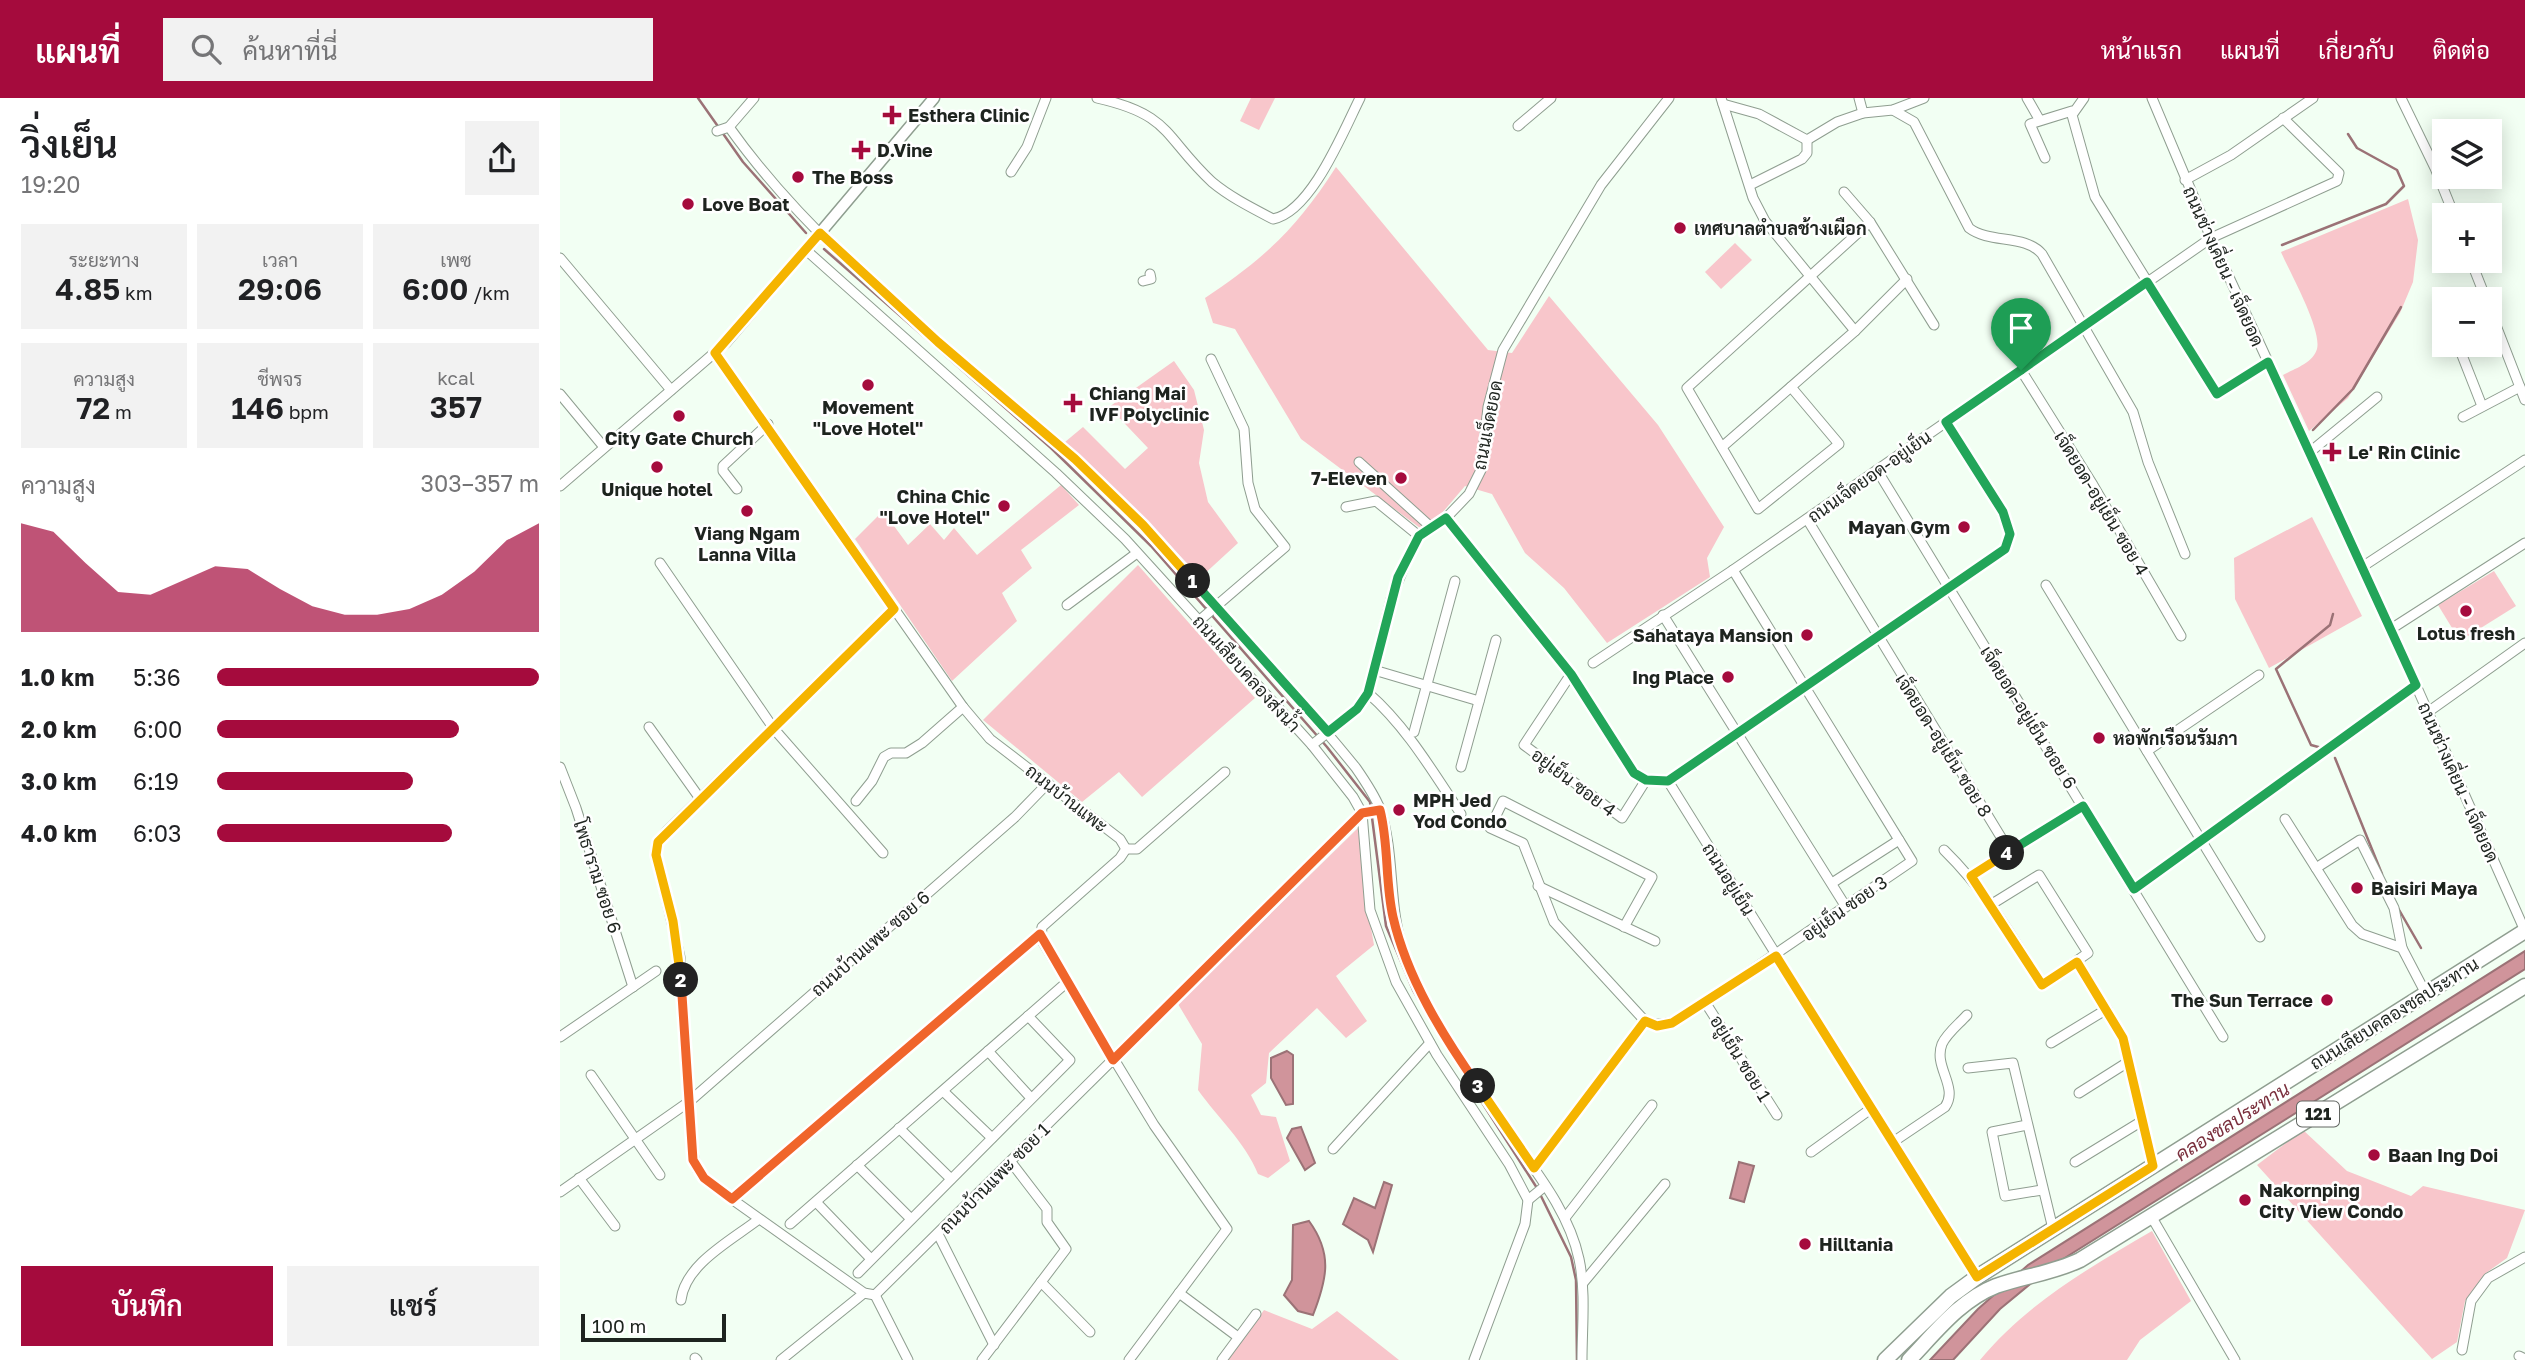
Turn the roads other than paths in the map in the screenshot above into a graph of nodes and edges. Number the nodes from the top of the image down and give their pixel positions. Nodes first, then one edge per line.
1 (754, 98) edge
2 (934, 98) edge
3 (1046, 98) edge
4 (1097, 98) edge
5 (1360, 98) edge
6 (1551, 98) edge
7 (1669, 98) edge
8 (1859, 98) edge
9 (1924, 98) edge
10 (2027, 98) edge
11 (2084, 98) edge
12 (2152, 98) edge
13 (2313, 98) edge
14 (2401, 98) edge
15 (1722, 101) edge
16 (1892, 110) junction
17 (2073, 111) junction
18 (1863, 113) junction
19 (2283, 118) junction
20 (2039, 120) junction
21 (1518, 126) dead end
22 (729, 127) junction
23 (717, 131) dead end
24 (1807, 140) junction
25 (2045, 158) dead end
26 (1011, 172) dead end
27 (2185, 180) junction
28 (1750, 185) junction
29 (1844, 192) dead end
30 (2449, 203) edge
31 (1870, 222) junction
32 (820, 233) junction
33 (2211, 238) junction
34 (806, 250) junction
35 (560, 258) edge
36 (1809, 278) junction
37 (1907, 279) junction
38 (2147, 282) junction
39 (1934, 325) dead end
40 (2084, 325) junction
41 (1855, 331) junction
42 (2502, 341) edge
43 (715, 353) junction
44 (2463, 357) edge
45 (1211, 359) dead end
46 (2268, 362) junction
47 (2021, 370) junction
48 (1791, 387) junction
49 (2520, 387) junction
50 (671, 390) junction
51 (560, 394) edge
52 (2377, 397) dead end
53 (2525, 400) edge
54 (2482, 406) junction
55 (2463, 417) dead end
56 (1946, 422) junction
57 (768, 424) junction
58 (603, 446) junction
59 (1722, 447) junction
60 (2309, 452) junction
61 (2525, 460) edge
62 (1359, 462) dead end
63 (1877, 470) junction
64 (560, 486) edge
65 (737, 489) dead end
66 (1346, 507) dead end
67 (1446, 518) junction
68 (1807, 519) junction
69 (1432, 528) junction
70 (1419, 536) junction
71 (2525, 543) edge
72 (1137, 553) junction
73 (2185, 554) dead end
74 (660, 563) dead end
75 (2362, 567) junction
76 (1733, 570) junction
77 (1454, 581) dead end
78 (2046, 585) dead end
79 (1950, 589) junction
80 (1067, 605) dead end
81 (1216, 606) junction
82 (894, 609) junction
83 (1663, 615) junction
84 (1200, 620) junction
85 (2391, 629) junction
86 (2181, 636) dead end
87 (1878, 638) junction
88 (1496, 640) dead end
89 (2525, 643) edge
90 (1593, 663) dead end
91 (1374, 670) junction
92 (1571, 674) junction
93 (2259, 676) dead end
94 (1426, 685) junction
95 (2416, 685) junction
96 (1806, 687) junction
97 (1368, 693) junction
98 (1479, 701) junction
99 (963, 707) junction
100 (2428, 712) junction
101 (649, 727) dead end
102 (774, 729) junction
103 (1328, 732) junction
104 (1414, 732) dead end
105 (1738, 734) junction
106 (1312, 745) junction
107 (2147, 751) junction
108 (560, 767) edge
109 (1461, 767) dead end
110 (1225, 772) dead end
111 (1646, 780) junction
112 (1668, 781) junction
113 (1048, 783) junction
114 (701, 800) junction
115 (856, 801) dead end
116 (2083, 806) junction
117 (1380, 810) junction
118 (1362, 813) junction
119 (1461, 814) dead end
120 (2285, 819) dead end
121 (1899, 840) junction
122 (2201, 840) junction
123 (1126, 849) junction
124 (1944, 850) dead end
125 (2010, 852) junction
126 (883, 853) dead end
127 (2316, 868) junction
128 (1971, 876) junction
129 (1832, 883) junction
130 (1538, 886) junction
131 (2134, 889) junction
132 (1992, 904) junction
133 (1846, 907) junction
134 (1624, 927) junction
135 (2525, 931) edge
136 (1040, 934) junction
137 (2260, 937) dead end
138 (1655, 941) dead end
139 (2402, 948) junction
140 (1776, 956) junction
141 (2077, 962) junction
142 (656, 971) dead end
143 (1066, 982) junction
144 (2525, 986) edge
145 (633, 987) junction
146 (2426, 992) junction
147 (1705, 1002) junction
148 (2107, 1009) junction
149 (1967, 1015) dead end
150 (1028, 1016) junction
151 (1645, 1021) junction
152 (560, 1037) edge
153 (2223, 1037) dead end
154 (1430, 1043) junction
155 (2050, 1043) dead end
156 (988, 1051) junction
157 (1113, 1060) junction
158 (2128, 1062) junction
159 (1968, 1068) dead end
160 (591, 1075) dead end
161 (943, 1091) junction
162 (2079, 1093) dead end
163 (1031, 1098) junction
164 (690, 1101) junction
165 (1652, 1105) dead end
166 (1872, 1108) junction
167 (1777, 1115) dead end
168 (2142, 1121) junction
169 (2027, 1125) junction
170 (900, 1128) junction
171 (992, 1138) junction
172 (634, 1140) junction
173 (1893, 1142) junction
174 (1333, 1149) dead end
175 (1811, 1152) dead end
176 (1011, 1161) junction
177 (2075, 1161) dead end
178 (857, 1165) junction
179 (2153, 1166) junction
180 (1534, 1168) junction
181 (660, 1175) dead end
182 (579, 1178) junction
183 (951, 1179) junction
184 (1665, 1184) dead end
185 (1545, 1186) junction
186 (2042, 1190) junction
187 (560, 1192) edge
188 (732, 1199) junction
189 (1528, 1200) junction
190 (816, 1202) junction
191 (2151, 1216) junction
192 (1565, 1218) junction
193 (759, 1219) junction
194 (911, 1219) junction
195 (790, 1224) dead end
196 (615, 1226) dead end
197 (2053, 1228) junction
198 (938, 1234) junction
199 (2525, 1257) edge
200 (871, 1259) junction
201 (858, 1273) dead end
202 (1977, 1277) junction
203 (1041, 1282) junction
204 (1583, 1283) junction
205 (864, 1293) junction
206 (1179, 1293) junction
207 (875, 1295) junction
208 (681, 1300) dead end
209 (1256, 1314) dead end
210 (1090, 1332) dead end
211 (1238, 1337) junction
212 (994, 1345) junction
213 (2462, 1350) dead end
214 (781, 1360) edge
215 (908, 1360) edge
216 (982, 1360) edge
217 (1129, 1360) edge
218 (1222, 1360) edge
219 (1474, 1360) edge
220 (1582, 1360) edge
221 (1885, 1360) edge
222 (1909, 1360) edge
223 (2235, 1360) edge

1 - 22 street
2 - 32 street
3 - 26 street
4 - 5 street
6 - 21 street
7 - 67 street, ถนนเจ็ดยอด
8 - 18 street
9 - 16 street
10 - 20 street
11 - 17 street
12 - 27 street, ถนนช่างเคี่ยน - เจ็ดยอด
13 - 19 street
14 - 30 street
15 - 24 street
15 - 28 street
16 - 18 street
16 - 40 street
17 - 20 street
17 - 38 street
18 - 24 street
19 - 27 street
19 - 33 street, ถนนเจ็ดยอด-อยู่เย็น
20 - 25 street
22 - 23 street
22 - 32 street, ถนนเลียบคลองส่งน้ำ
24 - 28 street
27 - 33 street, ถนนช่างเคี่ยน - เจ็ดยอด
28 - 36 street
29 - 31 street
31 - 36 street
31 - 37 street
32 - 34 street
32 - 81 street, ถนนเลียบคลองส่งน้ำ
33 - 38 street, ถนนเจ็ดยอด-อยู่เย็น
33 - 46 street, ถนนช่างเคี่ยน - เจ็ดยอด
34 - 43 street
34 - 72 street, ถนนเลียบคลองส่งน้ำ
35 - 50 street
36 - 41 street
36 - 59 street
37 - 39 street
37 - 41 street
38 - 40 street, ถนนเจ็ดยอด-อยู่เย็น
38 - 46 street
40 - 47 street, ถนนเจ็ดยอด-อยู่เย็น
40 - 73 street
41 - 48 street
42 - 49 street
43 - 50 street
43 - 57 street, ถนนบ้านแพะ
44 - 54 street
45 - 81 street
46 - 60 street, ถนนช่างเคี่ยน - เจ็ดยอด
47 - 56 street, ถนนเจ็ดยอด-อยู่เย็น
47 - 86 street, เจ็ดยอด-อยู่เย็น ซอย 4
48 - 59 street
48 - 59 street
49 - 53 street
49 - 54 street
50 - 58 street
51 - 58 street
52 - 60 street
54 - 55 street
56 - 63 street, ถนนเจ็ดยอด-อยู่เย็น
56 - 79 street
57 - 65 street
57 - 82 street, ถนนบ้านแพะ
58 - 64 street
60 - 75 street, ถนนช่างเคี่ยน - เจ็ดยอด
61 - 75 street
62 - 69 street
63 - 68 street, ถนนเจ็ดยอด-อยู่เย็น
63 - 79 street, เจ็ดยอด-อยู่เย็น ซอย 6
66 - 70 street
67 - 69 street, ถนนเจ็ดยอด
67 - 92 street
68 - 76 street, ถนนเจ็ดยอด-อยู่เย็น
68 - 87 street, เจ็ดยอด-อยู่เย็น ซอย 8
69 - 70 street, ถนนเจ็ดยอด
70 - 91 street
71 - 85 street
72 - 80 street
72 - 84 street, ถนนเลียบคลองส่งน้ำ
74 - 102 street
75 - 85 street, ถนนช่างเคี่ยน - เจ็ดยอด
76 - 83 street, ถนนเจ็ดยอด-อยู่เย็น
76 - 96 street
77 - 94 street
78 - 107 street
79 - 87 street
79 - 116 street, เจ็ดยอด-อยู่เย็น ซอย 6
81 - 84 street
81 - 103 street, ถนนเลียบคลองส่งน้ำ
82 - 99 street, ถนนบ้านแพะ
82 - 102 street
83 - 90 street, ถนนเจ็ดยอด-อยู่เย็น
83 - 105 street
84 - 106 street, ถนนเลียบคลองส่งน้ำ
85 - 95 street, ถนนช่างเคี่ยน - เจ็ดยอด
87 - 96 street
87 - 125 street, เจ็ดยอด-อยู่เย็น ซอย 8
88 - 98 street
89 - 100 street
91 - 94 street
91 - 97 street
92 - 111 street
92 - 111 street, อยู่เย็น ซอย 4
93 - 107 street
94 - 98 street
94 - 104 street
95 - 100 street, ถนนช่างเคี่ยน - เจ็ดยอด
95 - 122 street
96 - 105 street
96 - 121 street
97 - 103 street
97 - 119 street
98 - 109 street
99 - 113 street, ถนนบ้านแพะ
99 - 115 street
100 - 135 street, ถนนช่างเคี่ยน - เจ็ดยอด
101 - 114 street
102 - 114 street
102 - 126 street
103 - 106 street
103 - 117 street, ถนนเลียบคลองส่งน้ำ
105 - 112 street
105 - 129 street
106 - 118 street, ถนนเลียบคลองส่งน้ำ
107 - 122 street
108 - 145 street, โพธาราม ซอย 6
110 - 123 street
111 - 112 street
112 - 140 street, ถนนอยู่เย็น
113 - 123 street, ถนนบ้านแพะ
113 - 164 street, ถนนบ้านแพะ ซอย 6
114 - 164 street
116 - 125 street
116 - 131 street, เจ็ดยอด-อยู่เย็น ซอย 6
117 - 118 street
117 - 180 street, ถนนเลียบคลองส่งน้ำ
118 - 154 street, ถนนเลียบคลองส่งน้ำ
118 - 157 street
120 - 127 street
121 - 129 street
121 - 133 street, อยู่เย็น ซอย 3
122 - 131 street
122 - 137 street
123 - 136 street
124 - 128 street
125 - 128 street
127 - 139 street
127 - 139 street
128 - 132 street
129 - 133 street
130 - 134 street
130 - 134 street
130 - 151 street
131 - 153 street, เจ็ดยอด-อยู่เย็น ซอย 6
132 - 141 street
132 - 141 street
133 - 140 street, อยู่เย็น ซอย 3
134 - 138 street
135 - 146 main road, ถนนเลียบคลองชลประทาน / 121
136 - 143 street
136 - 188 street
139 - 146 street
140 - 147 street, อยู่เย็น ซอย 3
140 - 166 street, ถนนอยู่เย็น
141 - 148 street
142 - 145 street
143 - 150 street
143 - 157 street
144 - 191 main road, 121
145 - 152 street
146 - 179 main road, ถนนเลียบคลองชลประทาน / 121
147 - 151 street, อยู่เย็น ซอย 3
147 - 167 street, อยู่เย็น ซอย 1
148 - 155 street
148 - 158 street
149 - 173 street
150 - 156 street
150 - 163 street
151 - 180 street
154 - 174 street
154 - 189 street, ถนนเลียบคลองส่งน้ำ
156 - 161 street
156 - 163 street
157 - 176 street, ถนนบ้านแพะ ซอย 1
157 - 206 street
158 - 162 street
158 - 168 street
159 - 169 street
160 - 172 street
161 - 170 street
161 - 171 street
163 - 171 street
164 - 172 street, ถนนบ้านแพะ ซอย 6
164 - 188 street
165 - 192 street
166 - 173 street, ถนนอยู่เย็น
166 - 175 street
168 - 177 street
168 - 179 street
169 - 186 street
169 - 186 street
170 - 178 street
170 - 183 street
171 - 183 street
172 - 181 street
172 - 182 street, ถนนบ้านแพะ ซอย 6
173 - 202 street, ถนนอยู่เย็น
176 - 198 street, ถนนบ้านแพะ ซอย 1
176 - 203 street
178 - 190 street
178 - 194 street
179 - 197 main road, ถนนเลียบคลองชลประทาน / 121
180 - 185 street, ถนนเลียบคลองส่งน้ำ
182 - 187 street, ถนนบ้านแพะ ซอย 6
182 - 196 street
183 - 194 street
184 - 204 street
185 - 189 street
185 - 192 street, ถนนเลียบคลองส่งน้ำ
186 - 197 street
188 - 193 street
189 - 219 street
190 - 195 street
190 - 200 street
191 - 222 main road, 121
191 - 223 street
192 - 204 street, ถนนเลียบคลองส่งน้ำ
193 - 205 street
193 - 208 street
194 - 200 street
197 - 202 main road, ถนนเลียบคลองชลประทาน / 121
198 - 207 street, ถนนบ้านแพะ ซอย 1
198 - 212 street
199 - 213 street
200 - 201 street
202 - 221 main road, ถนนเลียบคลองชลประทาน / 121
203 - 210 street
203 - 212 street
204 - 220 street, ถนนเลียบคลองส่งน้ำ
205 - 207 street
205 - 214 street
206 - 211 street
206 - 217 street
207 - 215 street
209 - 211 street
211 - 218 street
212 - 216 street

